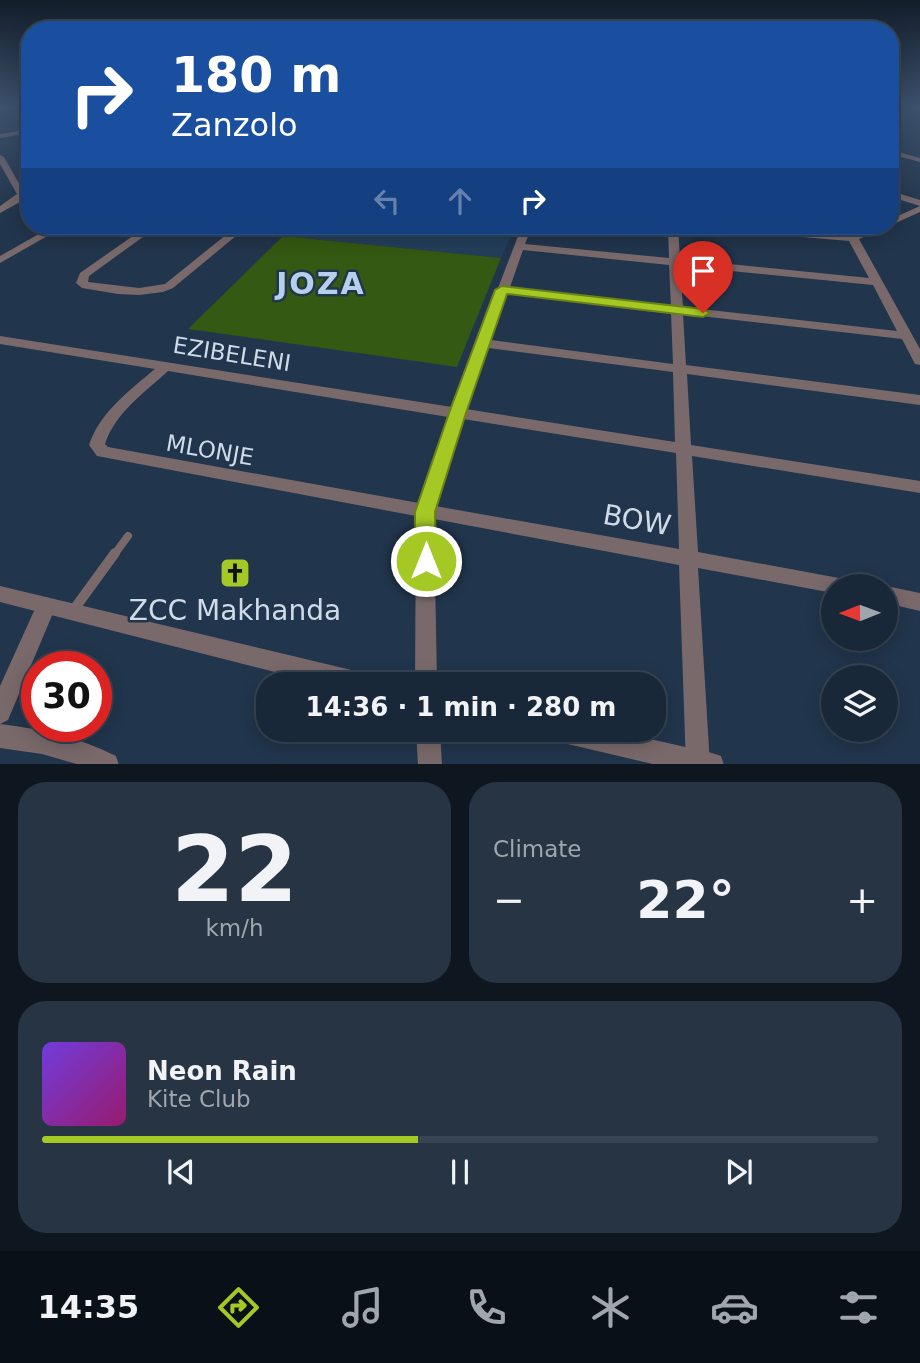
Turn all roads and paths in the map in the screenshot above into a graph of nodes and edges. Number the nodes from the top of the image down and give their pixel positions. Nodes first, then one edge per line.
1 (899, 154) edge
2 (0, 157) edge
3 (920, 160) edge
4 (899, 196) edge
5 (920, 203) edge
6 (920, 209) edge
7 (0, 210) edge
8 (899, 218) edge
9 (43, 235) edge
10 (141, 235) edge
11 (232, 235) edge
12 (523, 235) edge
13 (674, 235) edge
14 (817, 235) edge
15 (860, 235) edge
16 (853, 238) junction
17 (518, 246) junction
18 (1, 258) edge
19 (675, 262) junction
20 (874, 282) junction
21 (502, 290) junction
22 (678, 310) junction
23 (907, 336) junction
24 (0, 340) edge
25 (482, 343) junction
26 (920, 361) edge
27 (167, 365) junction
28 (680, 369) junction
29 (920, 400) edge
30 (457, 413) junction
31 (685, 449) junction
32 (920, 487) edge
33 (425, 512) junction
34 (128, 536) dead end
35 (690, 557) junction
36 (821, 582) edge
37 (0, 594) edge
38 (898, 597) edge
39 (920, 602) edge
40 (46, 606) junction
41 (71, 612) junction
42 (314, 672) edge
43 (426, 672) edge
44 (0, 712) edge
45 (0, 736) edge
46 (429, 742) edge
47 (611, 742) edge
48 (703, 763) edge
49 (105, 764) edge
50 (430, 764) edge

1 - 3 street
2 - 7 street
4 - 5 street
6 - 8 street
9 - 18 street
10 - 11 street
12 - 17 street
13 - 19 street
14 - 16 street
15 - 16 street
16 - 20 street
17 - 19 street
17 - 21 street
19 - 20 street
19 - 22 street
20 - 23 street
21 - 22 street
21 - 25 street
22 - 23 street
22 - 28 street
23 - 26 street
24 - 27 street, EZIBELENI
25 - 28 street
25 - 30 street
27 - 30 street, EZIBELENI
27 - 33 street, MLONJE
28 - 29 street
28 - 31 street
30 - 31 street, EZIBELENI
30 - 33 street
31 - 32 street, EZIBELENI
31 - 35 street
33 - 35 street, BOW
33 - 43 street
34 - 41 lane
35 - 36 street, BOW
35 - 48 street
37 - 40 street
38 - 39 street
40 - 41 street
40 - 44 street
41 - 42 street
45 - 49 street
46 - 50 street
47 - 48 street

